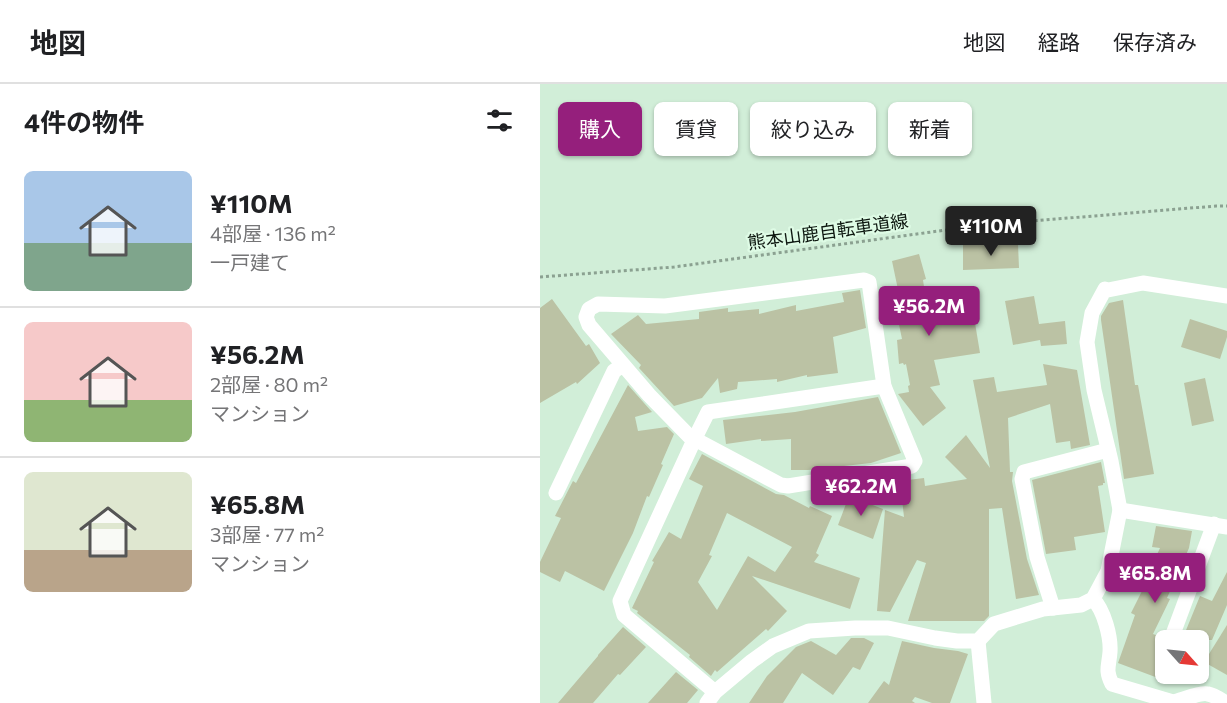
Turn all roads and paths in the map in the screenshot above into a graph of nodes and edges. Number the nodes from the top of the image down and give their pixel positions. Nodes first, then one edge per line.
1 (1227, 206) edge
2 (540, 277) edge
3 (1227, 296) edge
4 (622, 365) junction
5 (884, 386) junction
6 (695, 438) junction
7 (1108, 450) junction
8 (556, 493) dead end
9 (1120, 510) junction
10 (1221, 525) edge
11 (1093, 599) junction
12 (1053, 608) junction
13 (1175, 630) edge
14 (978, 641) junction
15 (711, 698) edge
16 (984, 703) edge
17 (1226, 703) edge

1 - 2 path, 熊本山鹿自転車道線
3 - 7 street
4 - 5 street
4 - 6 street
4 - 8 street
5 - 6 street
5 - 6 street
6 - 15 street
7 - 9 street
7 - 12 street
9 - 10 street
9 - 11 street
10 - 13 street
11 - 12 street
11 - 17 street
12 - 14 street
14 - 15 street
14 - 16 street

